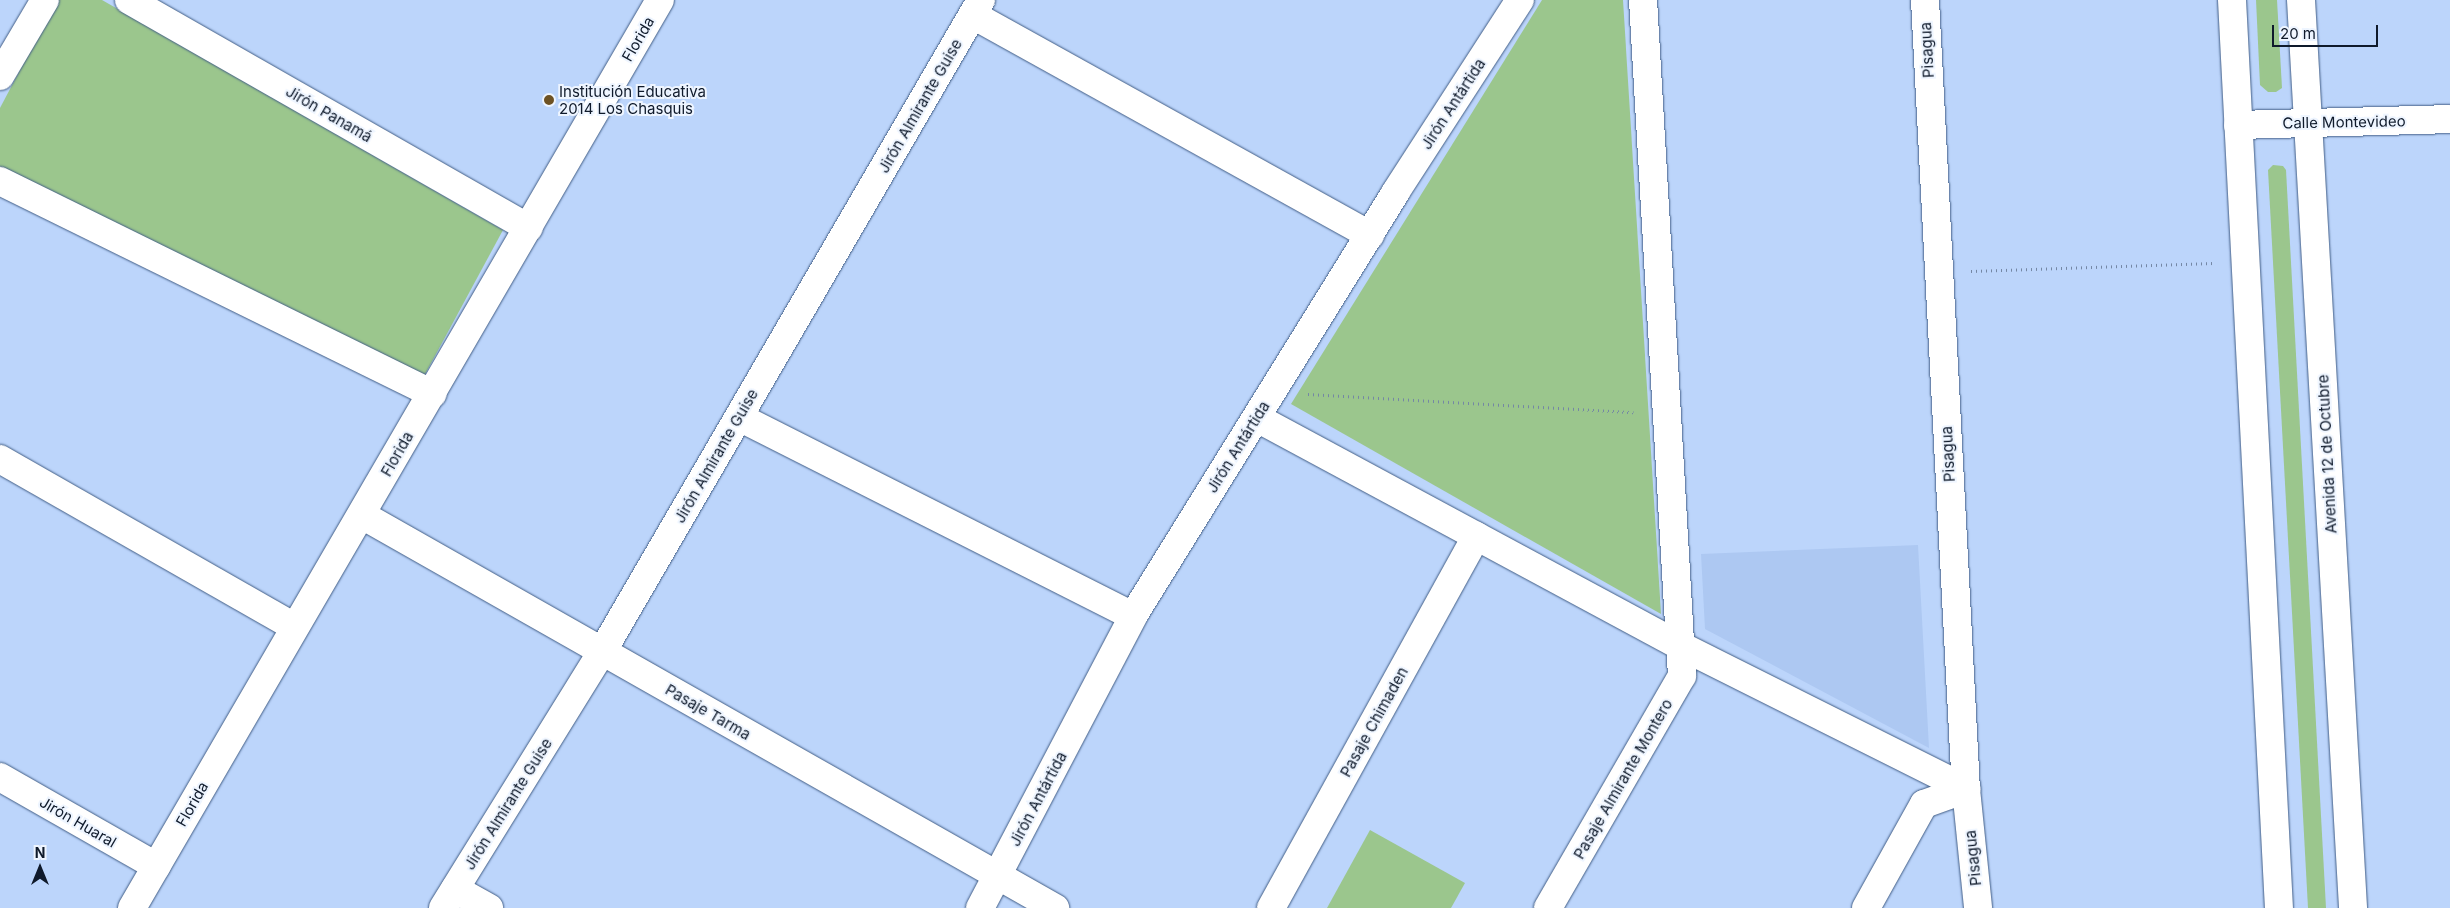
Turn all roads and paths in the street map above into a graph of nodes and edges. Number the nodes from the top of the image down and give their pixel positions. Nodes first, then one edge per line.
1 (45, 0) edge
2 (129, 0) edge
3 (660, 0) edge
4 (1520, 0) edge
5 (1643, 0) edge
6 (1925, 0) edge
7 (2232, 0) edge
8 (2301, 0) edge
9 (977, 8) edge
10 (0, 76) edge
11 (2450, 119) edge
12 (2308, 122) junction
13 (2238, 125) junction
14 (0, 181) edge
15 (529, 228) junction
16 (1370, 235) junction
17 (2245, 263) junction
18 (1939, 272) junction
19 (1273, 392) junction
20 (432, 394) junction
21 (1668, 414) junction
22 (738, 418) junction
23 (1256, 418) junction
24 (0, 458) edge
25 (362, 515) junction
26 (1476, 536) junction
27 (1134, 616) junction
28 (296, 628) junction
29 (1681, 646) junction
30 (602, 652) junction
31 (0, 777) edge
32 (1966, 789) junction
33 (156, 866) junction
34 (998, 876) junction
35 (449, 898) edge
36 (132, 908) edge
37 (490, 908) edge
38 (980, 908) edge
39 (1055, 908) edge
40 (1271, 908) edge
41 (1548, 908) edge
42 (1866, 908) edge
43 (1978, 908) edge
44 (2280, 908) edge
45 (2353, 908) edge

1 - 10 street
2 - 15 street, Jirón Panamá
3 - 15 street, Florida
4 - 16 street, Jirón Antártida
5 - 21 street, Pasaje Almirante Montero
6 - 18 street, Pisagua
7 - 13 street
8 - 12 street, Avenida 12 de Octubre
9 - 16 street
9 - 22 street, Jirón Almirante Guise
11 - 12 street, Calle Montevideo
12 - 13 street, Calle Montevideo
12 - 45 street, Avenida 12 de Octubre
13 - 17 street
14 - 20 street
15 - 20 street, Florida
16 - 19 street, Jirón Antártida
17 - 18 path
17 - 44 street
18 - 32 street, Pisagua
19 - 21 path
19 - 23 street, Jirón Antártida
20 - 25 street, Florida
21 - 29 street, Pasaje Almirante Montero
22 - 27 street
22 - 30 street, Jirón Almirante Guise
23 - 26 street
23 - 27 street, Jirón Antártida
24 - 28 street
25 - 28 street, Florida
25 - 30 street, Pasaje Tarma
26 - 29 street
26 - 40 street, Pasaje Chimaden
27 - 34 street, Jirón Antártida
28 - 33 street, Florida
29 - 32 street
29 - 41 street, Pasaje Almirante Montero
30 - 34 street, Pasaje Tarma
30 - 35 street, Jirón Almirante Guise
31 - 33 street, Jirón Huaral
32 - 42 street
32 - 43 street, Pisagua
33 - 36 street, Florida
34 - 38 street, Jirón Antártida
34 - 39 street, Pasaje Tarma
35 - 37 street

